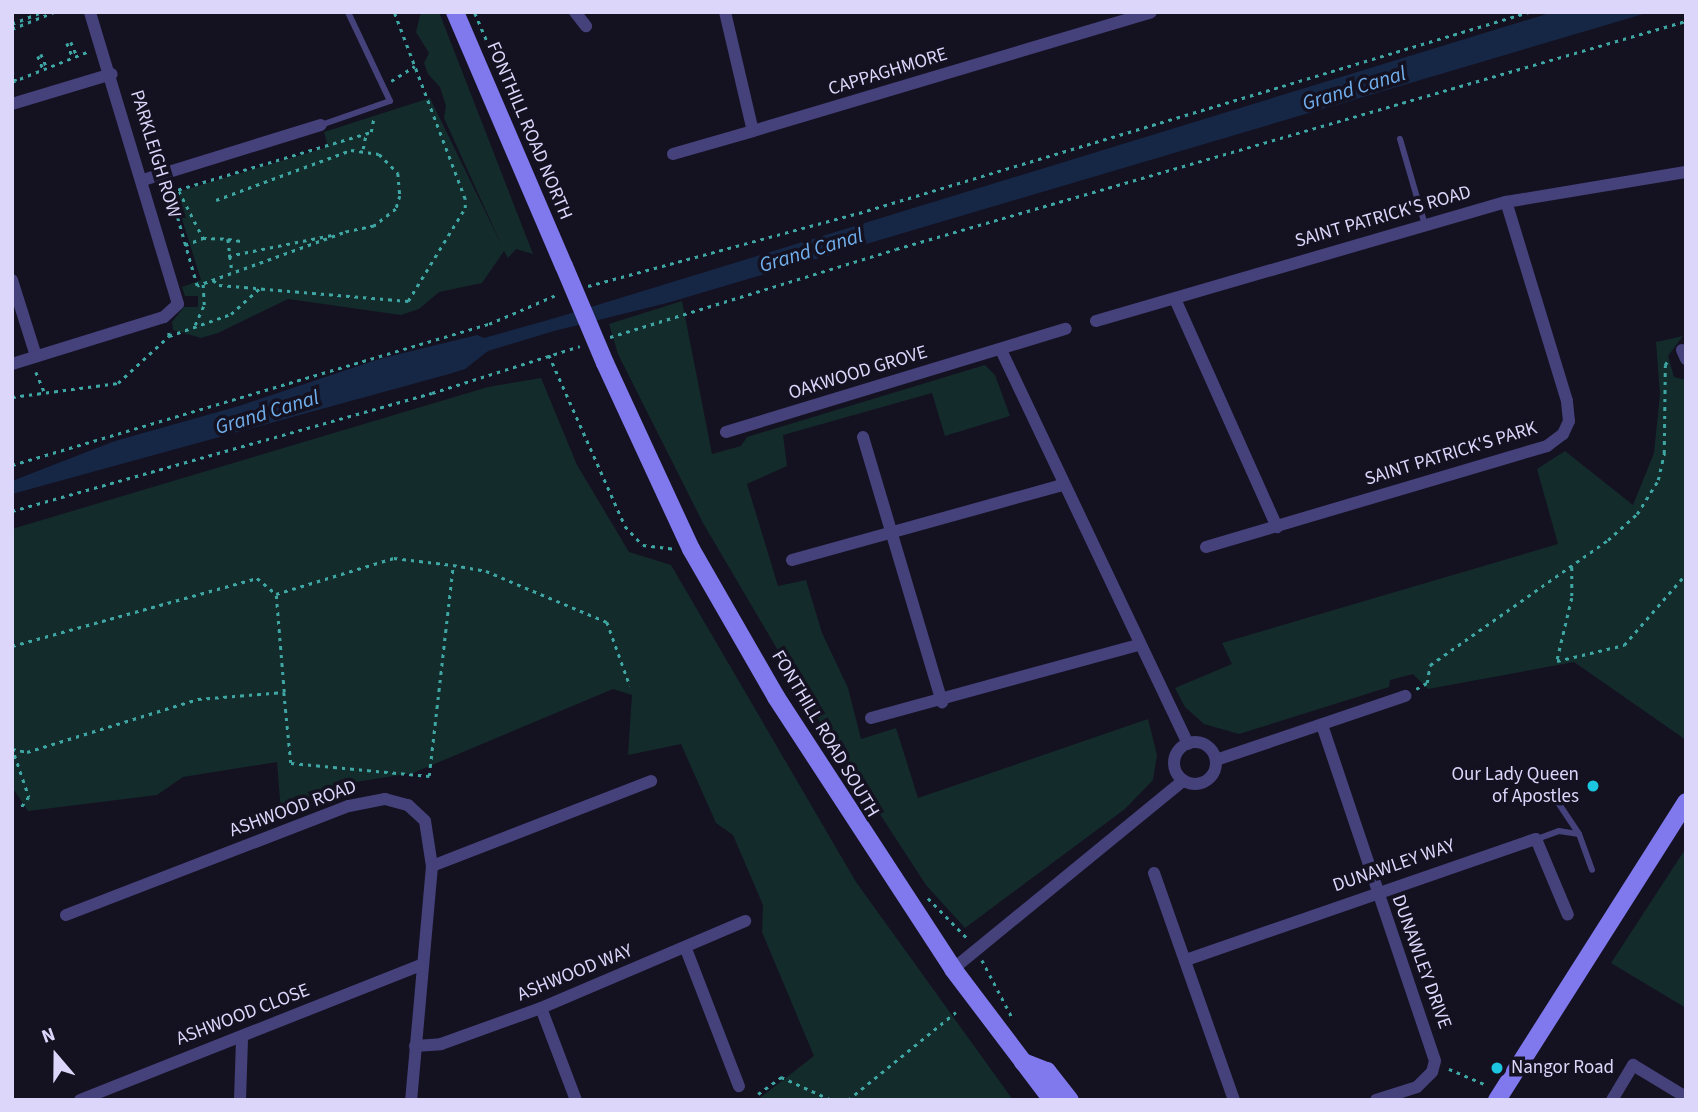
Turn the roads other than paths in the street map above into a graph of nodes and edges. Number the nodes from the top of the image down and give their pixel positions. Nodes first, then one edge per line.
1 (90, 12) edge
2 (348, 12) edge
3 (455, 12) edge
4 (575, 12) edge
5 (724, 12) edge
6 (1151, 12) edge
7 (586, 26) dead end
8 (112, 74) junction
9 (12, 104) edge
10 (321, 125) joint
11 (753, 131) junction
12 (1400, 139) dead end
13 (673, 154) dead end
14 (1686, 172) edge
15 (143, 180) junction
16 (1506, 202) junction
17 (1425, 225) junction
18 (12, 280) edge
19 (1175, 299) junction
20 (1096, 321) dead end
21 (1066, 329) dead end
22 (1001, 350) junction
23 (36, 356) junction
24 (605, 363) joint
25 (12, 364) edge
26 (726, 432) dead end
27 (863, 437) dead end
28 (1063, 485) junction
29 (1277, 527) junction
30 (889, 534) junction
31 (1206, 547) dead end
32 (792, 560) dead end
33 (1137, 645) junction
34 (1410, 692) road end
35 (942, 702) junction
36 (871, 718) dead end
37 (1322, 725) junction
38 (1188, 744) junction
39 (1216, 760) junction
40 (1184, 780) junction
41 (651, 781) dead end
42 (1555, 798) dead end
43 (1686, 802) edge
44 (1579, 834) junction
45 (1536, 839) junction
46 (432, 866) junction
47 (1592, 870) dead end
48 (1154, 873) dead end
49 (1375, 892) junction
50 (66, 915) dead end
51 (1568, 915) dead end
52 (745, 921) dead end
53 (686, 949) junction
54 (1186, 960) junction
55 (421, 965) junction
56 (953, 969) junction
57 (541, 1008) junction
58 (242, 1039) junction
59 (415, 1046) junction
60 (1023, 1062) junction
61 (739, 1086) dead end
62 (1686, 1097) edge
63 (80, 1100) edge
64 (240, 1100) edge
65 (411, 1100) edge
66 (576, 1100) edge
67 (1052, 1100) edge
68 (1070, 1100) edge
69 (1234, 1100) edge
70 (1376, 1100) edge
71 (1497, 1100) edge
72 (1612, 1100) edge

1 - 8 street, PARKLEIGH ROW
2 - 10 lane
3 - 24 main road, FONTHILL ROAD NORTH, bridge
4 - 7 street
5 - 11 street
6 - 11 street, CAPPAGHMORE
8 - 9 street
8 - 15 street, PARKLEIGH ROW
10 - 15 street
11 - 13 street, CAPPAGHMORE
12 - 17 lane
14 - 16 street, SAINT PATRICK'S ROAD
15 - 23 street, PARKLEIGH ROW
16 - 17 street, SAINT PATRICK'S ROAD
16 - 29 street, SAINT PATRICK'S PARK
17 - 19 street, SAINT PATRICK'S ROAD
18 - 23 street
19 - 20 street, SAINT PATRICK'S ROAD
19 - 29 street
21 - 22 street, OAKWOOD GROVE
22 - 26 street, OAKWOOD GROVE
22 - 28 street
23 - 25 street
24 - 56 main road, FONTHILL ROAD SOUTH
27 - 30 street
28 - 30 street
28 - 33 street
29 - 31 street, SAINT PATRICK'S PARK
30 - 32 street
30 - 35 street
33 - 35 street
33 - 38 street
34 - 37 street
35 - 36 street
37 - 39 street
37 - 49 street, DUNAWLEY DRIVE
38 - 39 street
38 - 40 street
39 - 40 street
40 - 56 street
41 - 46 street
42 - 44 lane
43 - 71 main road
44 - 45 lane
44 - 47 lane
45 - 49 street, DUNAWLEY WAY
45 - 51 street
46 - 50 street, ASHWOOD ROAD
46 - 55 street, ASHWOOD ROAD
48 - 54 street
49 - 54 street, DUNAWLEY WAY
49 - 70 street, DUNAWLEY DRIVE
52 - 53 street, ASHWOOD WAY
53 - 57 street, ASHWOOD WAY
53 - 61 street
54 - 69 street
55 - 58 street, ASHWOOD CLOSE
55 - 59 street, ASHWOOD ROAD
56 - 60 main road, FONTHILL ROAD SOUTH
57 - 59 street, ASHWOOD WAY
57 - 66 street
58 - 63 street, ASHWOOD CLOSE
58 - 64 street
59 - 65 street, ASHWOOD ROAD
60 - 67 main road, FONTHILL ROAD SOUTH
60 - 68 main road
62 - 72 street

